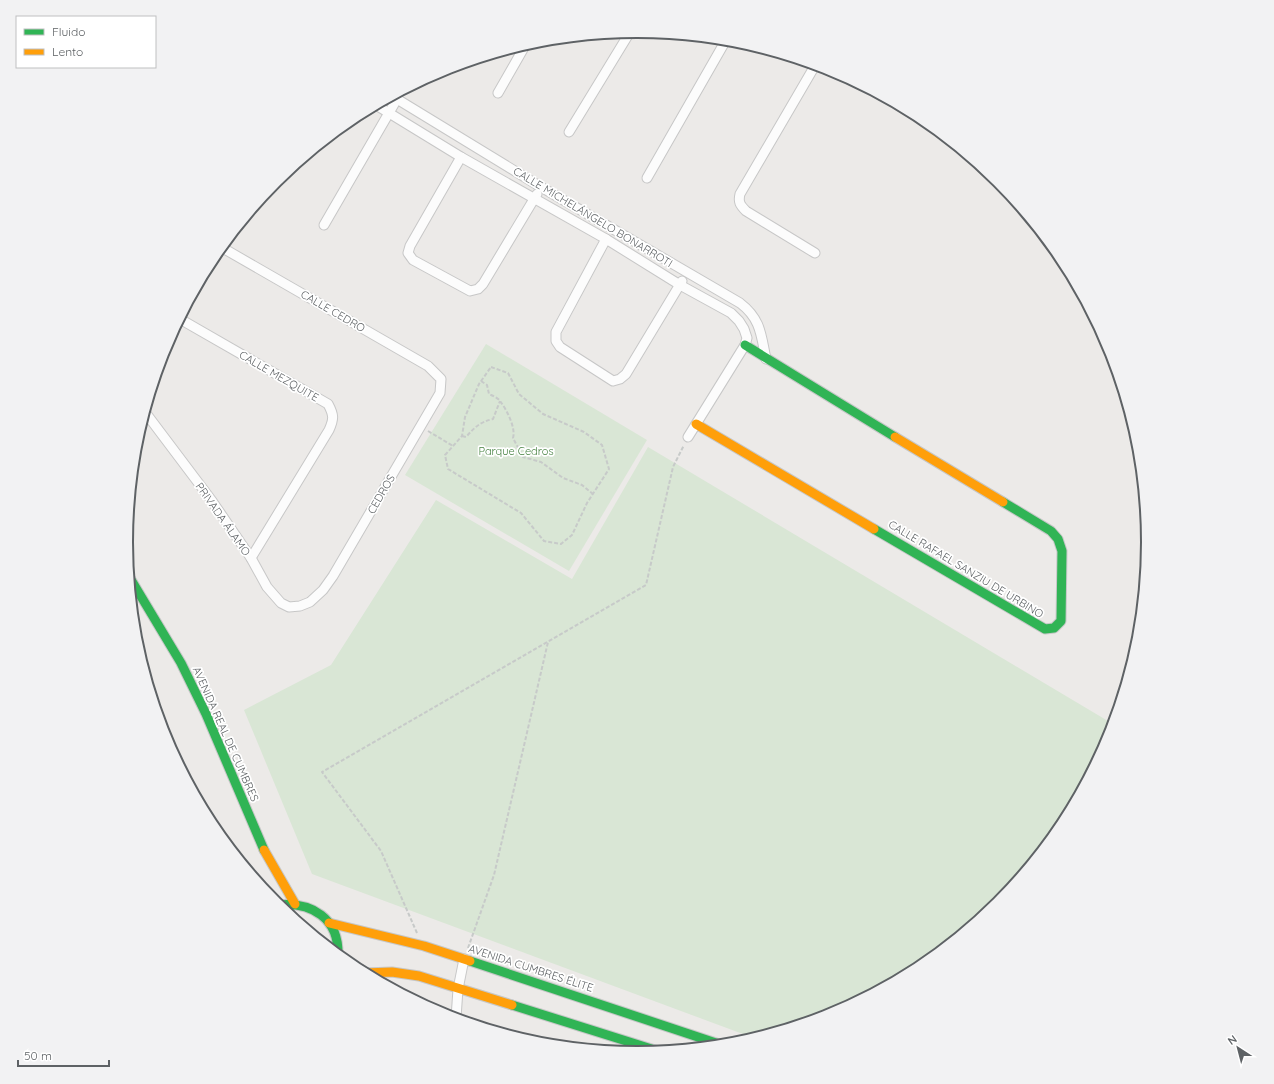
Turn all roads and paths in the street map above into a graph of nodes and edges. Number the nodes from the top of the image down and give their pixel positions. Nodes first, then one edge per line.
1 (626, 38) edge
2 (723, 46) edge
3 (522, 52) edge
4 (813, 70) edge
5 (498, 93) dead end
6 (397, 100) edge
7 (393, 102) edge
8 (381, 108) edge
9 (390, 113) junction
10 (569, 132) dead end
11 (461, 156) junction
12 (647, 178) dead end
13 (541, 187) junction
14 (535, 199) junction
15 (324, 225) dead end
16 (606, 239) junction
17 (226, 250) edge
18 (815, 253) dead end
19 (687, 273) junction
20 (680, 285) junction
21 (184, 321) edge
22 (744, 345) junction
23 (766, 359) junction
24 (441, 379) joint
25 (481, 381) junction
26 (500, 401) junction
27 (149, 417) edge
28 (696, 424) junction
29 (420, 426) junction
30 (462, 436) junction
31 (688, 436) joint
32 (453, 446) junction
33 (593, 494) junction
34 (251, 558) junction
35 (135, 586) edge
36 (310, 602) joint
37 (548, 642) junction
38 (288, 904) edge
39 (295, 904) junction
40 (330, 923) junction
41 (424, 946) junction
42 (338, 948) edge
43 (464, 959) junction
44 (374, 972) edge
45 (458, 988) junction
46 (456, 1012) edge
47 (709, 1041) edge
48 (641, 1046) edge

1 - 10 street
2 - 12 street
3 - 5 street
4 - 18 street
6 - 13 street, CALLE MICHELÁNGELO BONARROTI
7 - 9 street
8 - 9 street, CALLE MICHELÁNGELO BONARROTI
9 - 11 street, CALLE MICHELÁNGELO BONARROTI
9 - 15 street
11 - 14 street, CALLE MICHELÁNGELO BONARROTI
11 - 14 street
13 - 14 street
13 - 19 street, CALLE MICHELÁNGELO BONARROTI
14 - 16 street, CALLE MICHELÁNGELO BONARROTI
16 - 20 street, CALLE MICHELÁNGELO BONARROTI
16 - 20 street
17 - 24 street, CALLE CEDRO
19 - 20 street
19 - 23 street, CALLE MICHELÁNGELO BONARROTI
20 - 22 street, CALLE MICHELÁNGELO BONARROTI
21 - 34 street, CALLE MEZQUITE
22 - 23 street, CALLE RAFAEL SANZIU DE URBINO
22 - 28 street
23 - 28 street, CALLE RAFAEL SANZIU DE URBINO
24 - 29 street, CEDROS
25 - 26 path
25 - 30 path
25 - 33 path
26 - 30 path
26 - 33 path
27 - 34 street, PRIVADA ÁLAMO
28 - 31 street
29 - 32 path
29 - 36 street, CEDROS
30 - 32 path
31 - 37 path
32 - 33 path
34 - 36 street, PRIVADA ÁLAMO
35 - 39 street, AVENIDA REAL DE CUMBRES
37 - 41 path
37 - 43 path
38 - 39 street
39 - 40 street
40 - 41 street, AVENIDA CUMBRES ÉLITE
40 - 42 street
41 - 43 street, AVENIDA CUMBRES ÉLITE
43 - 45 street
43 - 47 street, AVENIDA CUMBRES ÉLITE
44 - 45 street
45 - 46 street
45 - 48 street

